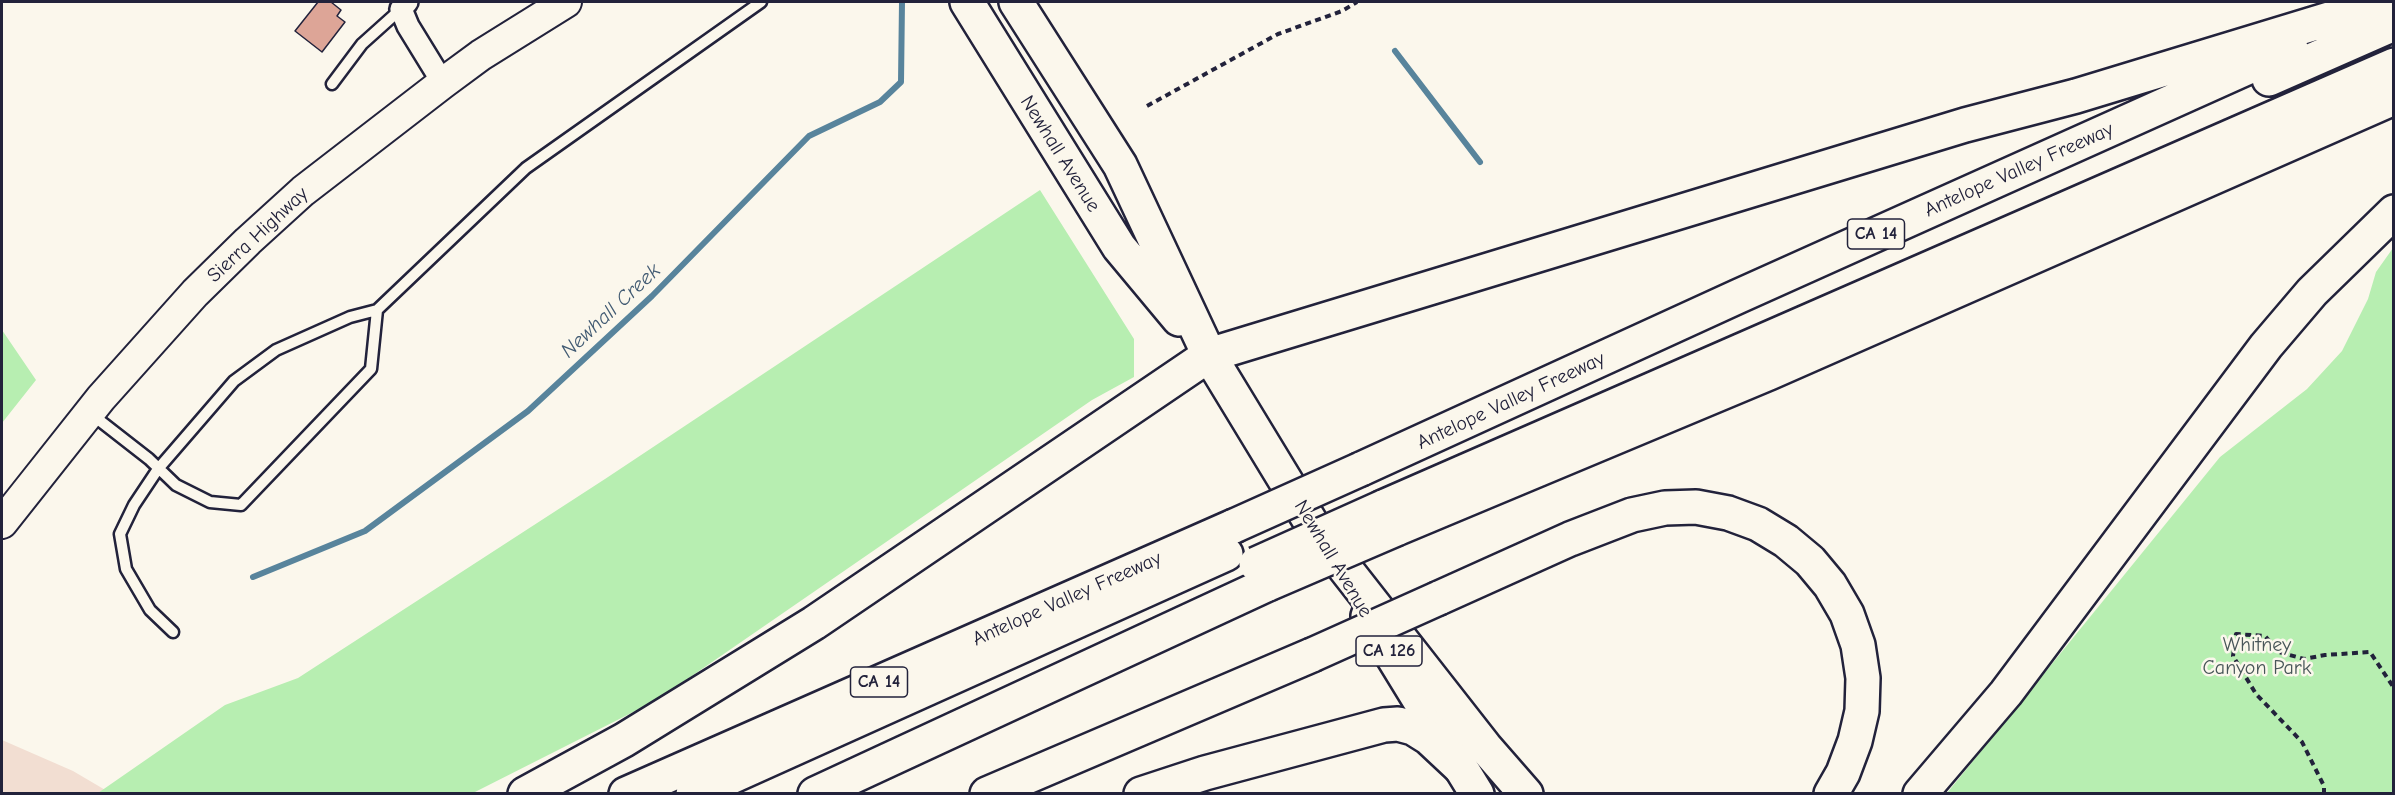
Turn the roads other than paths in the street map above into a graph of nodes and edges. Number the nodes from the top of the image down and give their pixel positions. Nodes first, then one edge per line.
1 (566, 2) edge
2 (761, 2) edge
3 (967, 2) edge
4 (1016, 2) edge
5 (2385, 2) edge
6 (2394, 2) edge
7 (404, 5) edge
8 (2394, 24) edge
9 (2394, 65) edge
10 (443, 83) junction
11 (332, 84) dead end
12 (2394, 99) edge
13 (2394, 212) edge
14 (377, 310) junction
15 (1209, 355) junction
16 (89, 413) junction
17 (158, 469) junction
18 (1378, 498) junction
19 (3, 517) edge
20 (1318, 535) junction
21 (1251, 555) junction
22 (173, 632) dead end
23 (1468, 780) edge
24 (525, 794) edge
25 (626, 794) edge
26 (693, 794) edge
27 (743, 794) edge
28 (815, 794) edge
29 (987, 794) edge
30 (1141, 794) edge
31 (1526, 794) edge
32 (1831, 794) edge
33 (1920, 794) edge

1 - 10 main road, Sierra Highway
2 - 14 lane
3 - 15 main road, Newhall Avenue
4 - 15 main road, Newhall Avenue
5 - 15 main road
6 - 18 main road, Antelope Valley Freeway / CA 14
7 - 10 street
7 - 11 lane
8 - 18 main road
9 - 18 main road
10 - 16 main road, Sierra Highway
12 - 18 main road, Antelope Valley Freeway / CA 14
13 - 33 main road
14 - 17 lane
14 - 17 lane
15 - 20 main road, Newhall Avenue / CA 126
15 - 24 main road
16 - 17 lane
16 - 19 main road, Sierra Highway
17 - 22 lane
18 - 21 main road, Antelope Valley Freeway / CA 14, bridge
18 - 21 main road, Antelope Valley Freeway / CA 14, bridge
20 - 23 main road, Newhall Avenue / CA 126
20 - 31 main road
21 - 25 main road, Antelope Valley Freeway / CA 14
21 - 26 main road
21 - 27 main road
21 - 28 main road, Antelope Valley Freeway / CA 14
23 - 30 main road
29 - 32 main road, bridge

